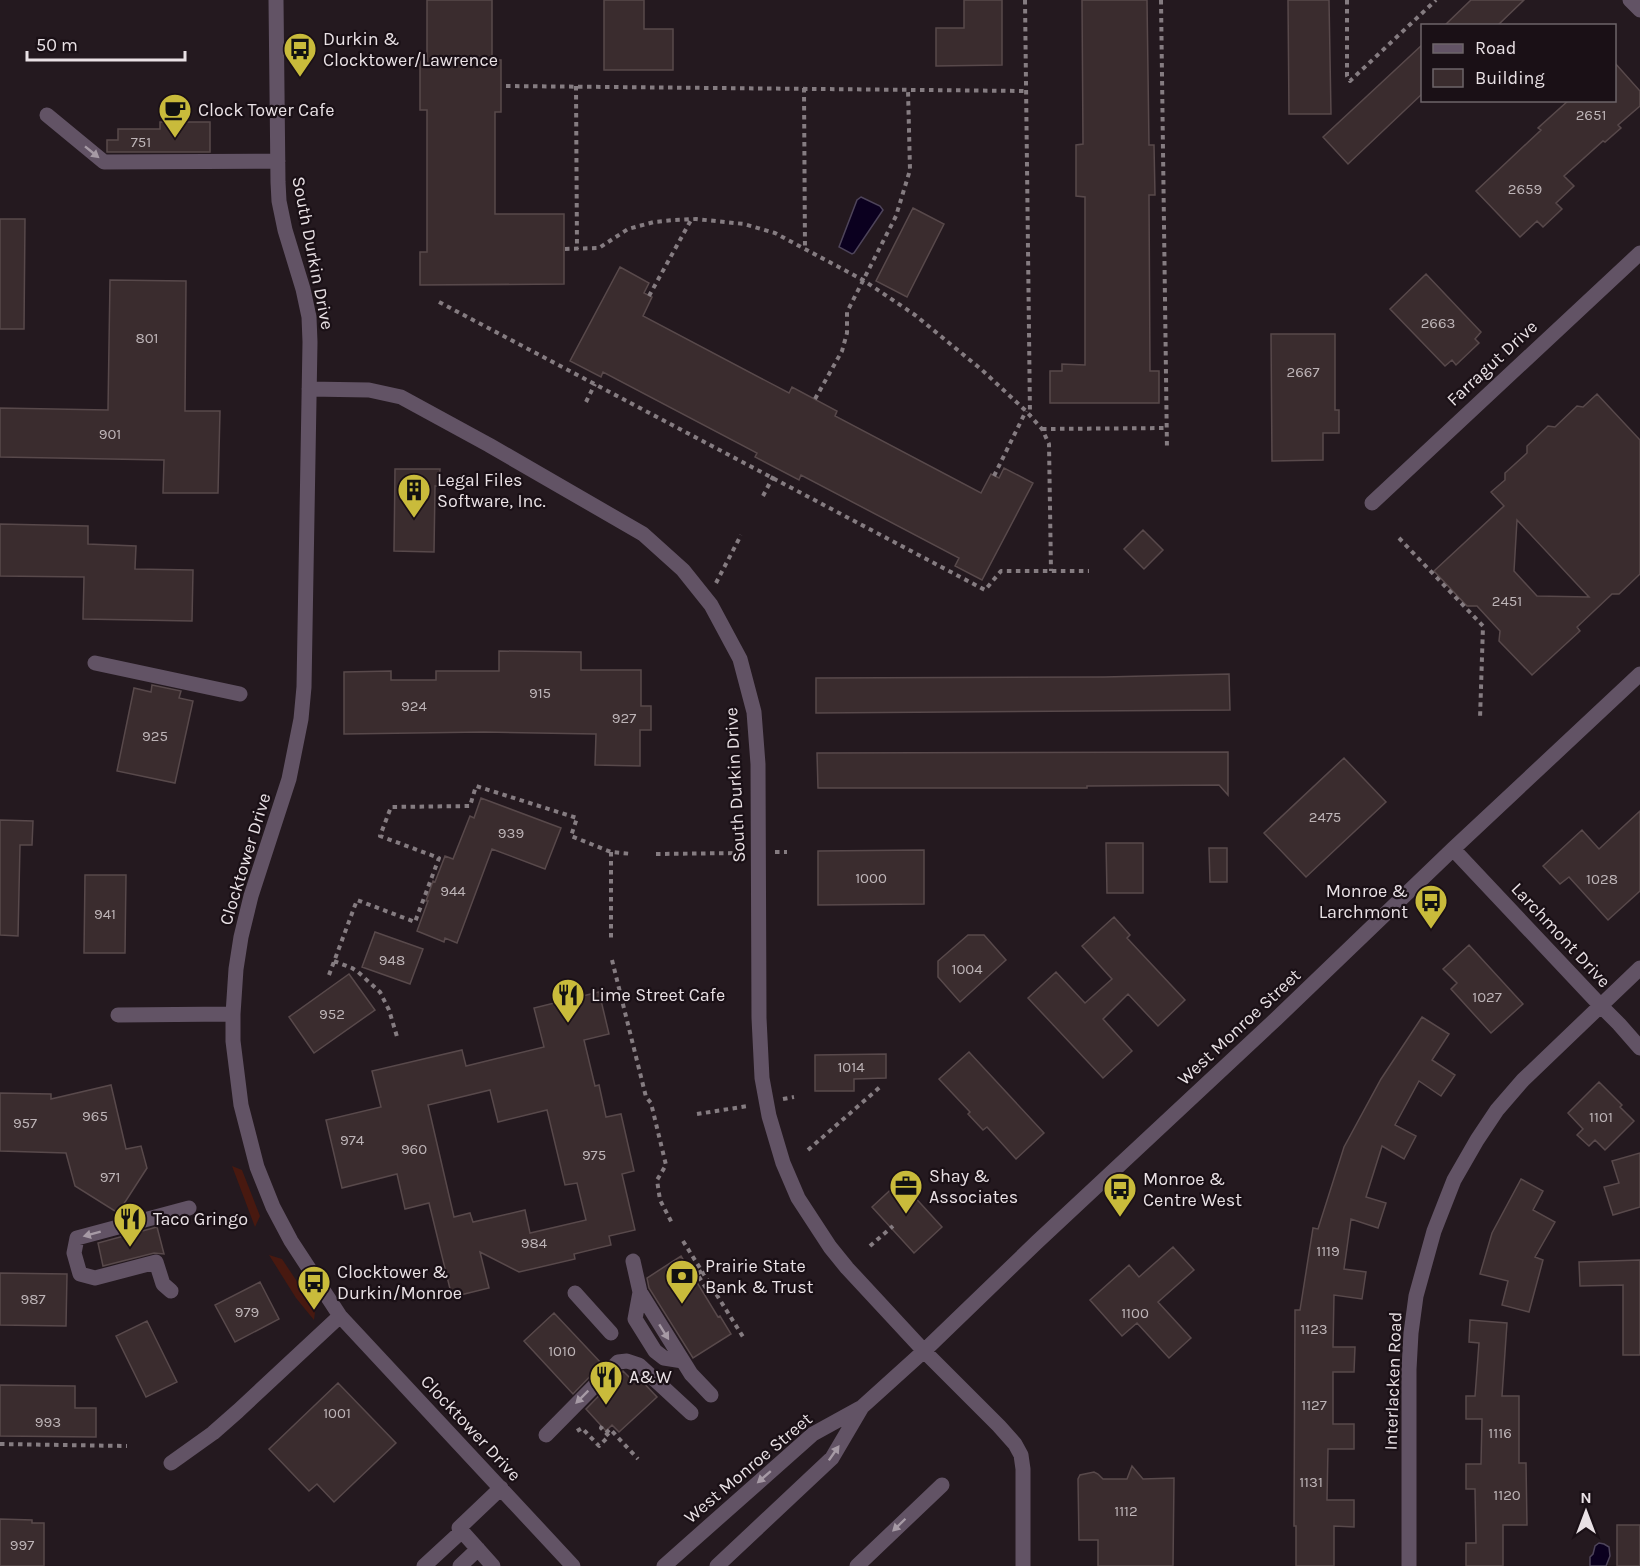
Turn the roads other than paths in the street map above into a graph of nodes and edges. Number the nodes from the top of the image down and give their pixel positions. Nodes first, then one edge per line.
1 (276, 0) edge
2 (1630, 0) edge
3 (1640, 10) edge
4 (46, 115) dead end
5 (278, 161) junction
6 (1640, 253) edge
7 (309, 389) junction
8 (1372, 503) dead end
9 (95, 663) dead end
10 (1640, 674) edge
11 (240, 694) dead end
12 (1453, 849) junction
13 (1640, 968) edge
14 (1600, 1005) junction
15 (233, 1014) junction
16 (118, 1015) dead end
17 (1640, 1048) edge
18 (189, 1209) dead end
19 (633, 1261) dead end
20 (171, 1291) dead end
21 (575, 1293) dead end
22 (340, 1317) junction
23 (611, 1333) dead end
24 (924, 1351) junction
25 (711, 1395) dead end
26 (862, 1407) junction
27 (691, 1413) dead end
28 (546, 1435) dead end
29 (171, 1463) dead end
30 (942, 1485) dead end
31 (501, 1488) junction
32 (462, 1531) junction
33 (478, 1549) junction
34 (568, 1564) edge
35 (424, 1566) edge
36 (460, 1566) edge
37 (494, 1566) edge
38 (664, 1566) edge
39 (717, 1566) edge
40 (857, 1566) edge
41 (1023, 1566) edge
42 (1409, 1566) edge

1 - 5 street, South Durkin Drive
2 - 3 street
4 -> 5 street
5 - 7 street, South Durkin Drive
6 - 8 street, Farragut Drive
7 - 15 street, Clocktower Drive
7 - 24 street, South Durkin Drive
9 - 11 street
10 - 12 street, West Monroe Street
12 - 14 street, Larchmont Drive
12 - 24 street, West Monroe Street
13 - 14 street, Interlacken Road
14 - 17 street, Larchmont Drive
14 - 42 street, Interlacken Road
15 - 16 street
15 - 22 street, Clocktower Drive
18 -> 20 street
19 -> 25 street
21 - 23 street
22 - 29 street
22 - 31 street, Clocktower Drive
24 - 26 street, West Monroe Street
24 - 41 street, South Durkin Drive
26 -> 38 street, West Monroe Street
39 -> 26 street, West Monroe Street
27 -> 28 street
30 -> 40 street
31 - 32 street
31 - 34 street, Clocktower Drive
32 - 33 street
32 - 35 street
33 - 36 street
33 - 37 street

